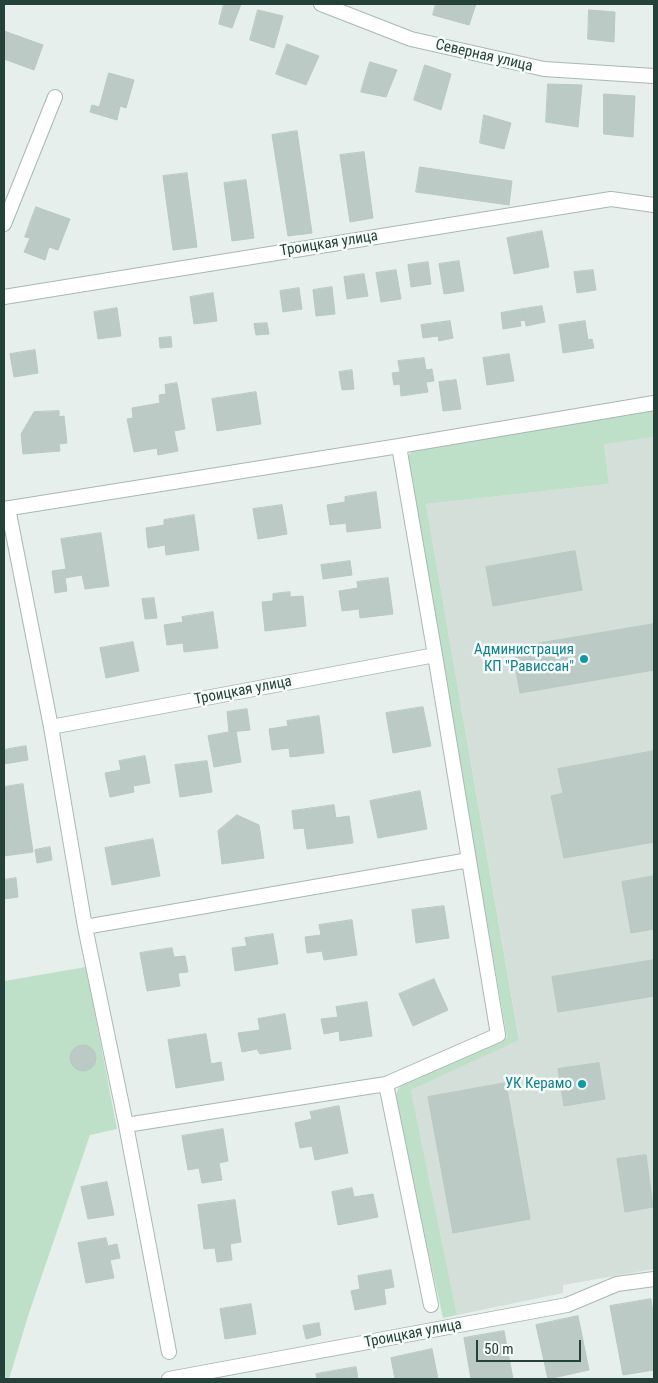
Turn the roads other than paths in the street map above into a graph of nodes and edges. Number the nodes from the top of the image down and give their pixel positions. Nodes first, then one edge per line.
1 (321, 4) edge
2 (654, 76) edge
3 (55, 97) dead end
4 (654, 205) edge
5 (4, 224) edge
6 (4, 297) edge
7 (654, 403) edge
8 (399, 446) junction
9 (6, 508) edge
10 (435, 655) junction
11 (51, 727) junction
12 (469, 860) junction
13 (85, 927) junction
14 (386, 1084) junction
15 (126, 1124) junction
16 (654, 1279) edge
17 (431, 1304) dead end
18 (170, 1352) dead end
19 (169, 1379) edge

1 - 2 street, Северная улица
3 - 5 street
4 - 6 street, Троицкая улица
7 - 8 street
8 - 9 street
8 - 10 street
9 - 11 street
10 - 11 street, Троицкая улица
10 - 12 street
11 - 13 street
12 - 13 street
12 - 14 street
13 - 15 street
14 - 15 street
14 - 17 street, Троицкая улица
15 - 18 street
16 - 19 street, Троицкая улица

